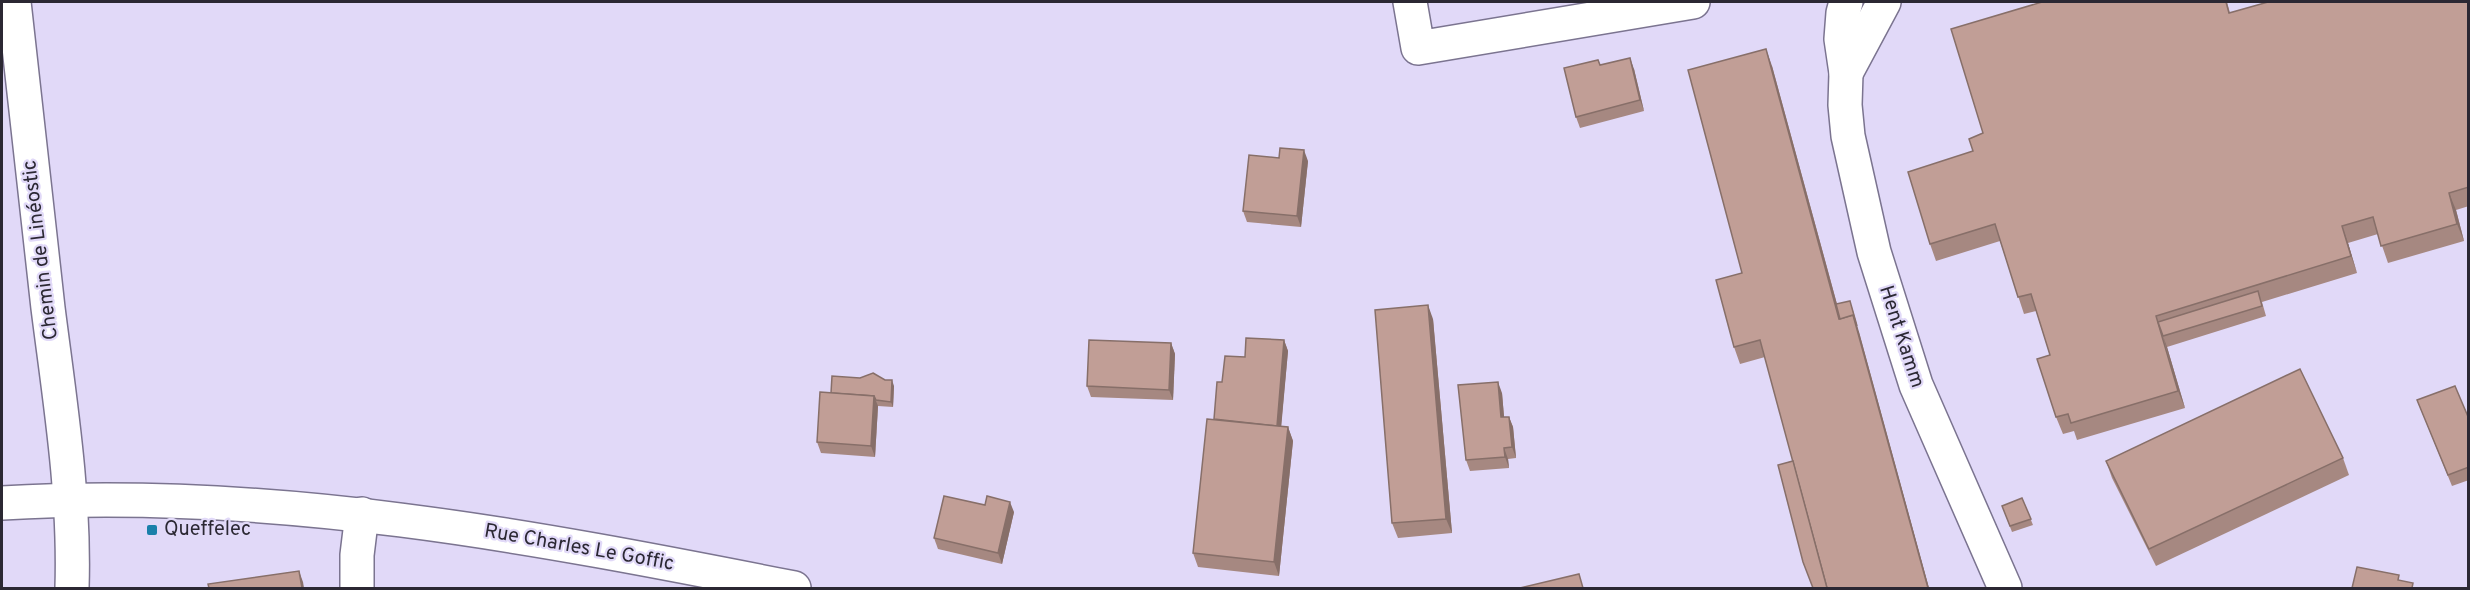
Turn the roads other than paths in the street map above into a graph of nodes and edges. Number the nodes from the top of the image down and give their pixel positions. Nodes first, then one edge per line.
1 (14, 2) edge
2 (1410, 2) edge
3 (1694, 2) edge
4 (1846, 2) edge
5 (1884, 2) edge
6 (1846, 73) junction
7 (71, 499) junction
8 (2, 503) edge
9 (363, 514) junction
10 (72, 588) edge
11 (357, 588) edge
12 (794, 588) edge
13 (2005, 588) edge

1 - 7 street, Chemin de Linéostic
2 - 3 street
4 - 6 street, Hent Kamm
5 - 6 street, Hent Kamm
6 - 13 street, Hent Kamm
7 - 8 street, Rue Charles Le Goffic
7 - 9 street, Rue Charles Le Goffic
7 - 10 street, Chemin de Linéostic
9 - 11 street
9 - 12 street, Rue Charles Le Goffic

